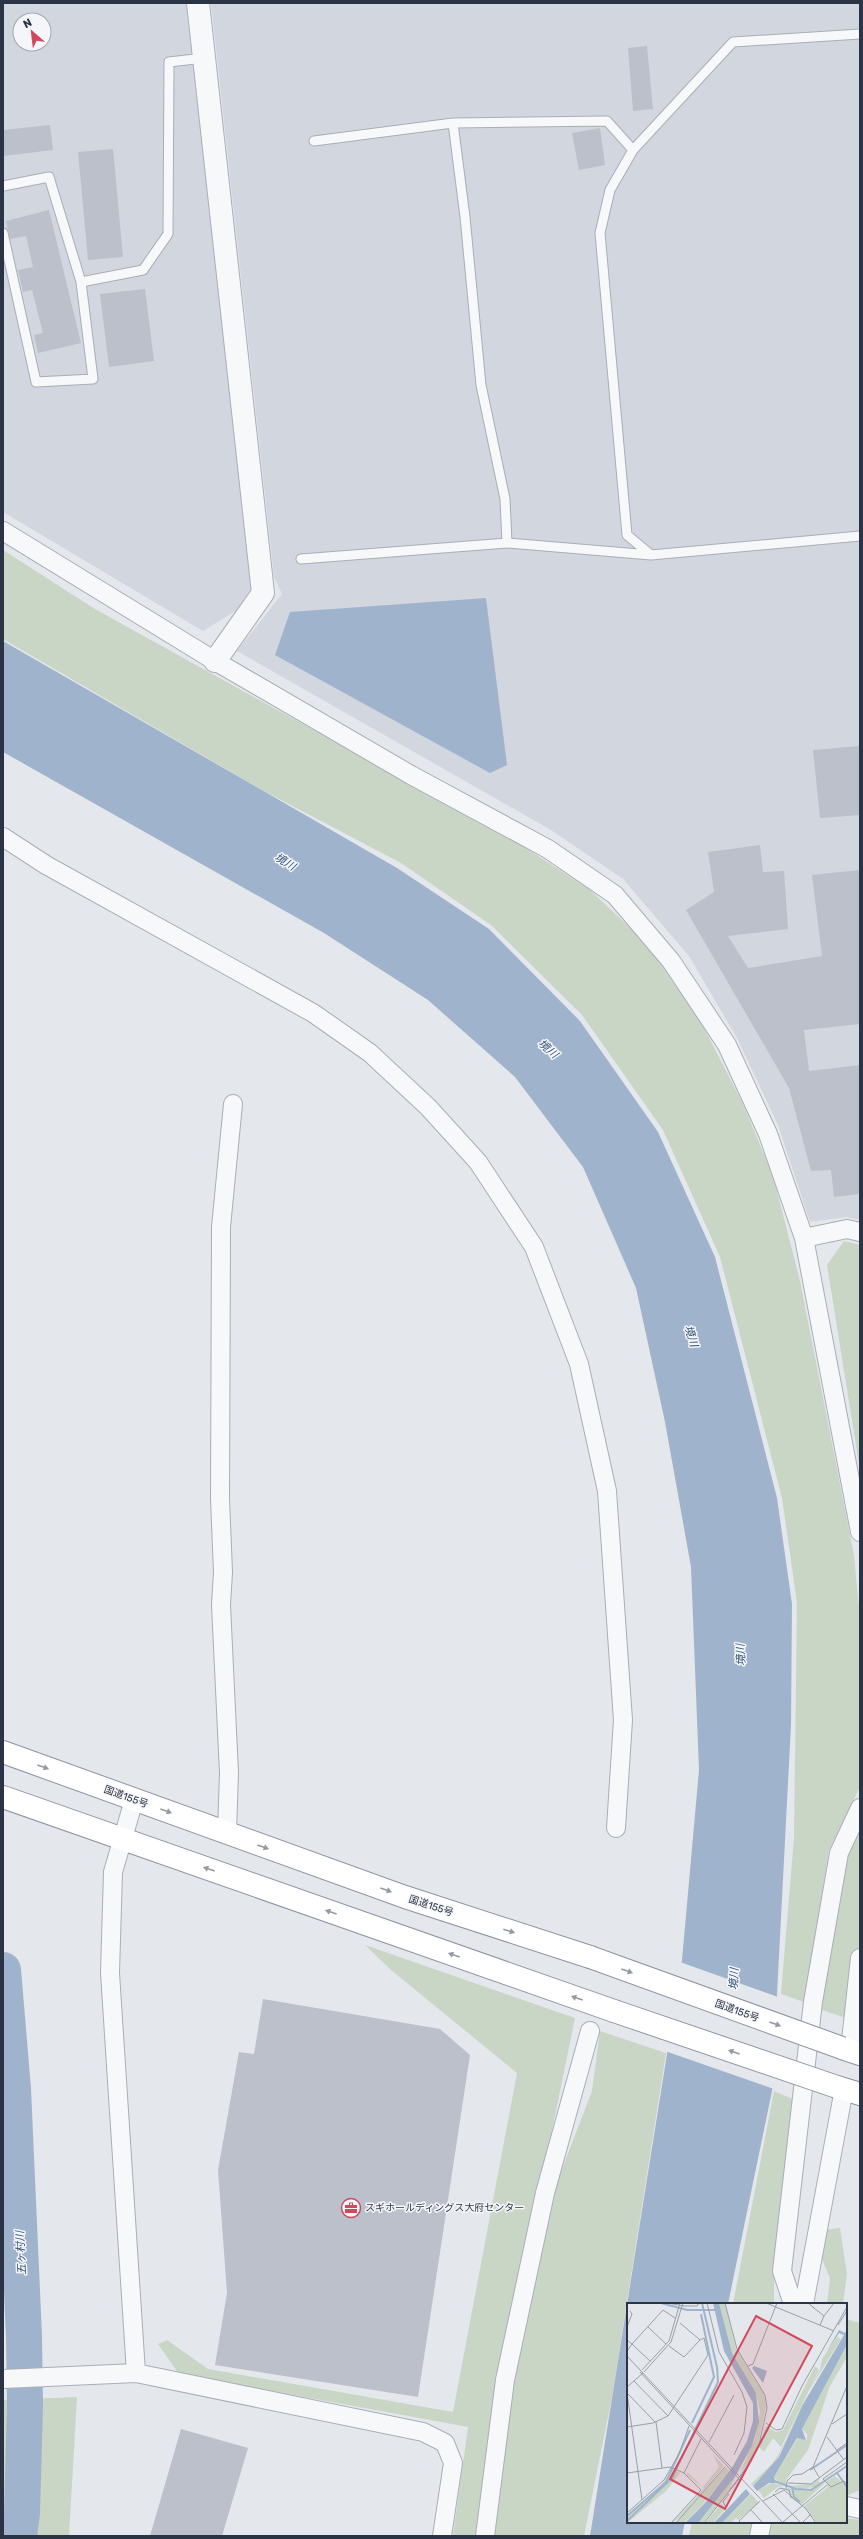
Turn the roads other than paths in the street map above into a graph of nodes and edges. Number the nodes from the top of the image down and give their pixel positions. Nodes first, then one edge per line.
1 (198, 3) edge
2 (860, 34) edge
3 (204, 58) junction
4 (453, 122) junction
5 (314, 141) dead end
6 (633, 150) junction
7 (3, 186) edge
8 (3, 233) edge
9 (81, 282) junction
10 (3, 531) edge
11 (860, 536) edge
12 (507, 543) junction
13 (652, 555) junction
14 (302, 559) dead end
15 (215, 661) junction
16 (3, 837) edge
17 (233, 1104) dead end
18 (860, 1232) edge
19 (804, 1238) junction
20 (860, 1532) edge
21 (5, 1753) edge
22 (6, 1798) edge
23 (134, 1800) junction
24 (860, 1808) edge
25 (616, 1828) dead end
26 (227, 1833) junction
27 (122, 1839) junction
28 (860, 1958) edge
29 (590, 2031) dead end
30 (852, 2051) edge
31 (847, 2090) edge
32 (807, 2299) edge
33 (793, 2303) edge
34 (136, 2373) junction
35 (3, 2379) edge
36 (847, 2506) edge
37 (860, 2509) edge
38 (762, 2523) edge
39 (442, 2536) edge
40 (485, 2536) edge
41 (759, 2536) edge

1 - 3 street
2 - 6 lane
3 - 9 lane
3 - 15 street
4 - 5 lane
4 - 6 lane
4 - 12 lane
6 - 13 lane
7 - 9 lane
8 - 9 lane
10 - 15 street
11 - 13 lane
12 - 13 lane
12 - 14 lane
15 - 19 street
16 - 25 street
17 - 26 street
18 - 19 street
19 - 20 street
21 -> 23 highway, 国道155号
22 - 27 highway
23 -> 26 highway, 国道155号
23 - 27 street
24 - 33 street
26 -> 30 highway, 国道155号, bridge
31 -> 27 highway, bridge
27 - 34 street
28 - 30 street
29 - 40 street
31 - 32 street
34 - 35 street
34 - 39 street
36 - 37 street
38 - 41 street

